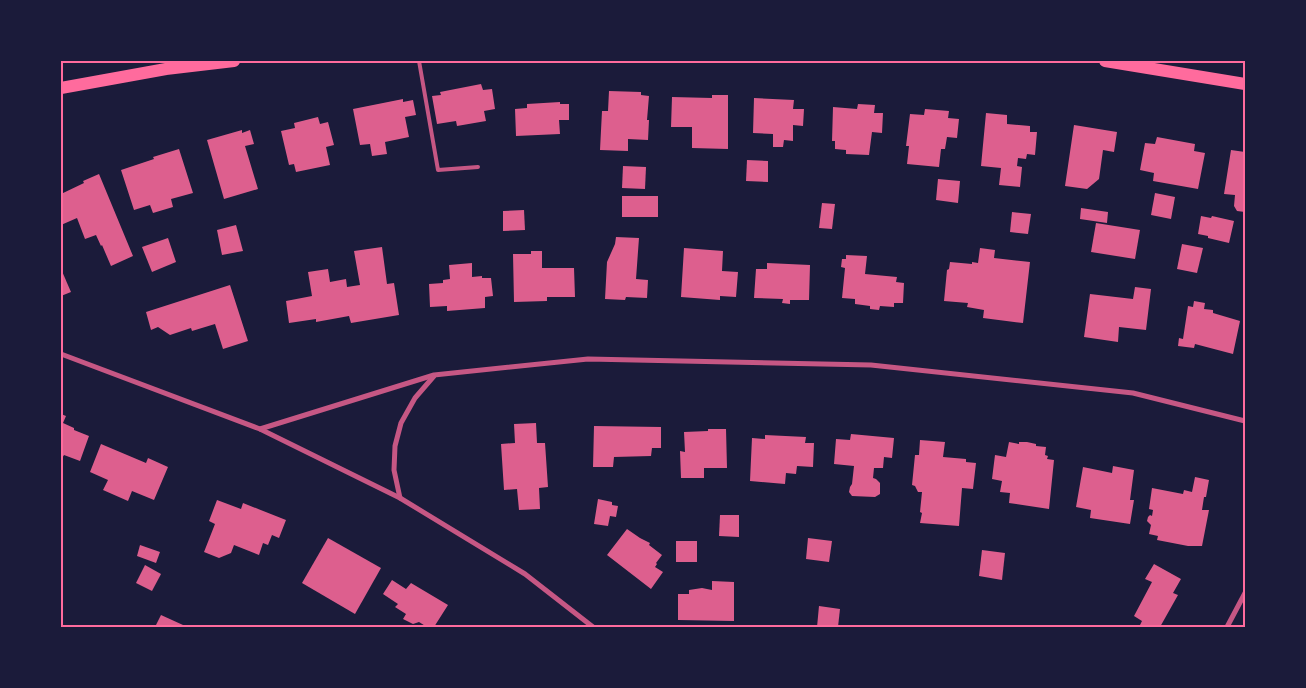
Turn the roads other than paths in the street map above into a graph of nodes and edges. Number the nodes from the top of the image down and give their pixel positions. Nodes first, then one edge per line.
1 (234, 61) edge
2 (419, 61) edge
3 (1105, 61) edge
4 (1245, 84) edge
5 (61, 88) edge
6 (478, 167) dead end
7 (61, 354) edge
8 (434, 375) junction
9 (1245, 420) edge
10 (260, 429) junction
11 (400, 498) junction
12 (1245, 594) edge
13 (593, 627) edge
14 (1227, 627) edge

1 - 5 main road
2 - 6 lane
3 - 4 main road
7 - 10 street
8 - 9 street
8 - 10 street
8 - 11 street
10 - 11 street
11 - 13 street
12 - 14 street

